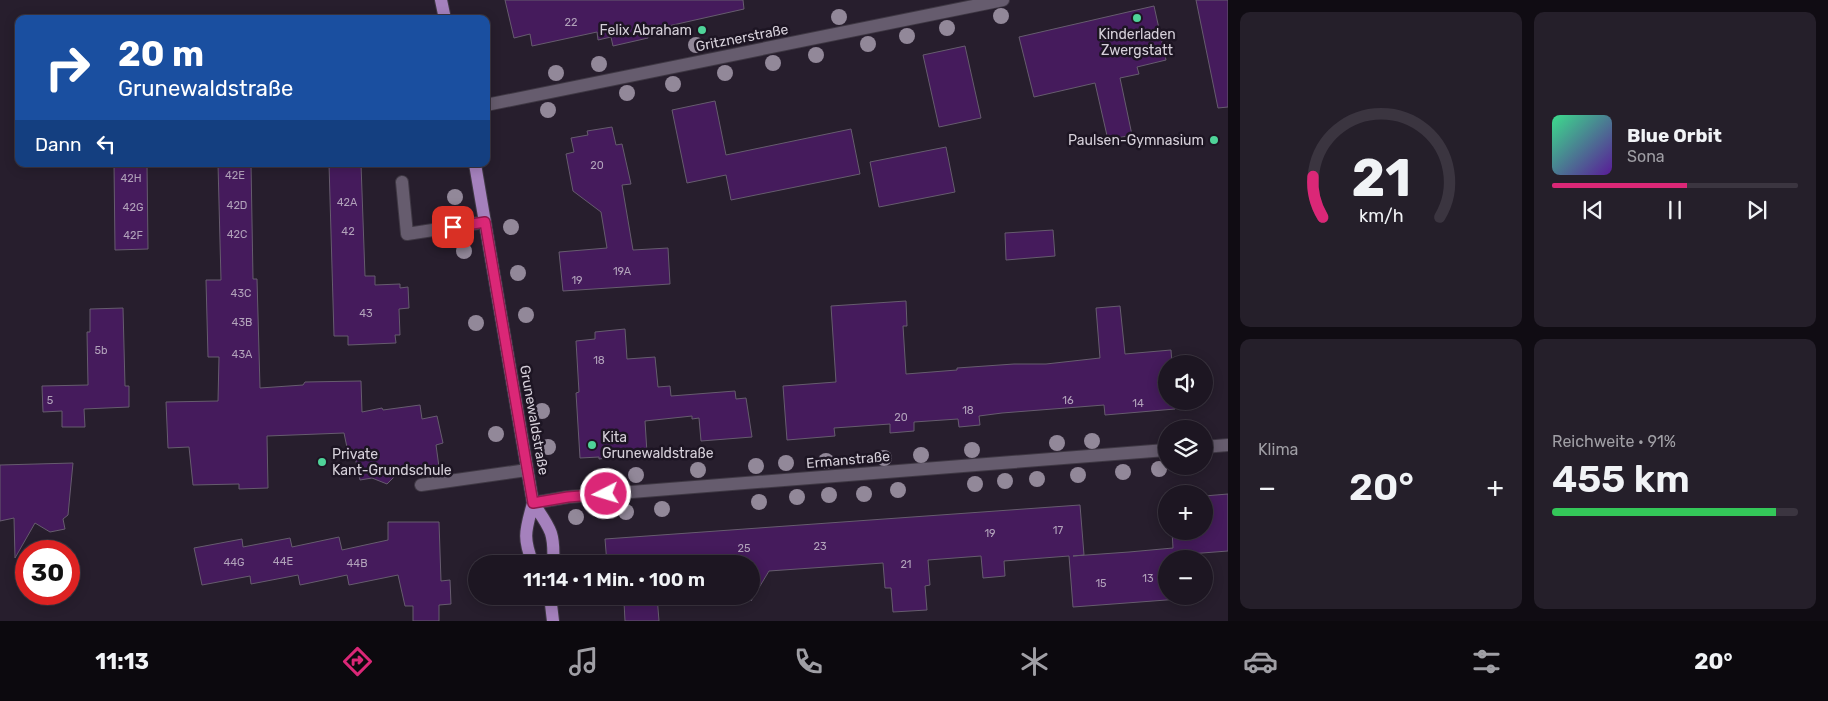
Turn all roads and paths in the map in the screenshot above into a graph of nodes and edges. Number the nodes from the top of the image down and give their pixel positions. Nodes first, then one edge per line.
1 (441, 0) edge
2 (1003, 0) edge
3 (444, 15) edge
4 (490, 103) edge
5 (476, 167) edge
6 (402, 182) dead end
7 (485, 222) junction
8 (1228, 445) edge
9 (1213, 446) edge
10 (1158, 451) edge
11 (527, 470) junction
12 (421, 485) dead end
13 (533, 503) junction
14 (530, 555) edge
15 (554, 555) edge
16 (550, 605) edge
17 (553, 621) edge

1 - 3 main road
2 - 4 street, Gritznerstraße
5 - 7 main road, Grunewaldstraße
6 - 7 street
7 - 11 main road, Grunewaldstraße
8 - 9 street
10 - 13 street, Ermanstraße
11 - 12 street
11 - 13 main road, Grunewaldstraße
13 - 14 main road, Grunewaldstraße
13 - 15 main road, Grunewaldstraße
16 - 17 main road

